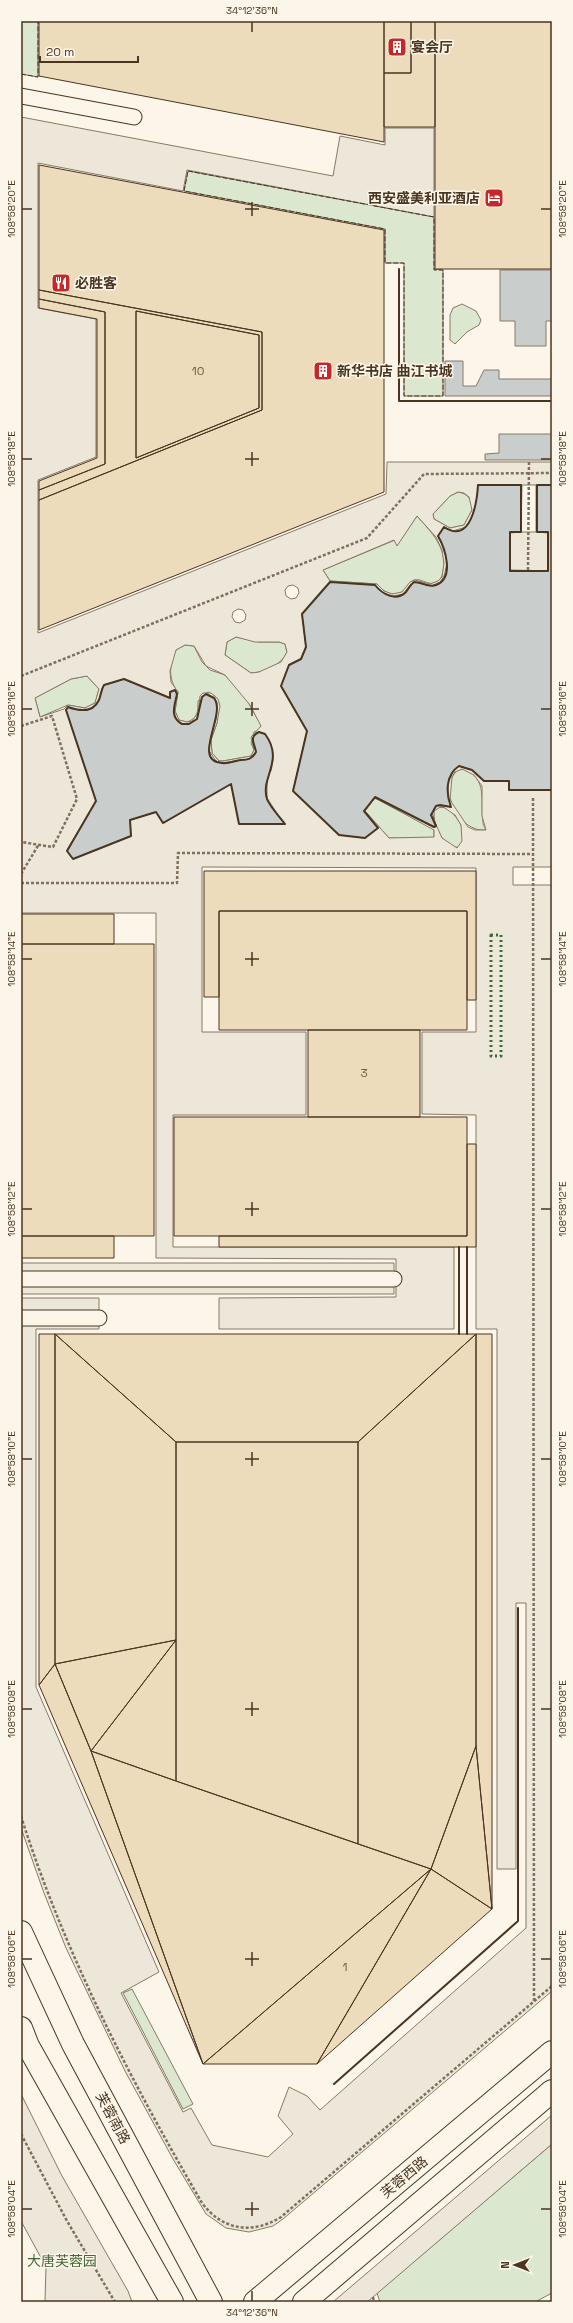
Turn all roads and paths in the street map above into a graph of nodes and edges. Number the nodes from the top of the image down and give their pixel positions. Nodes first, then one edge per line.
1 (21, 96) edge
2 (134, 117) dead end
3 (529, 462) dead end
4 (529, 473) junction
5 (552, 473) edge
6 (528, 570) dead end
7 (21, 676) edge
8 (21, 726) edge
9 (533, 798) dead end
10 (21, 842) edge
11 (39, 844) junction
12 (533, 854) junction
13 (21, 874) edge
14 (21, 883) edge
15 (21, 1279) edge
16 (394, 1279) dead end
17 (21, 1318) edge
18 (99, 1318) dead end
19 (21, 1816) edge
20 (21, 1932) edge
21 (552, 1986) edge
22 (534, 2000) junction
23 (21, 2028) edge
24 (552, 2052) edge
25 (552, 2091) edge
26 (21, 2134) edge
27 (373, 2297) dead end
28 (115, 2302) edge
29 (172, 2302) edge
30 (211, 2302) edge
31 (255, 2302) edge
32 (304, 2302) edge
33 (374, 2302) edge

1 - 2 lane
3 - 4 path
4 - 5 path
4 - 6 path
4 - 7 path
8 - 11 path
9 - 12 path
10 - 11 path
11 - 13 path
12 - 14 path
12 - 22 path
15 - 16 lane
17 - 18 lane
19 - 22 path
20 - 30 main road, 芙蓉南路
21 - 22 path
23 - 29 main road
24 - 31 main road, 芙蓉西路
25 - 32 main road
26 - 28 path
27 - 33 path

